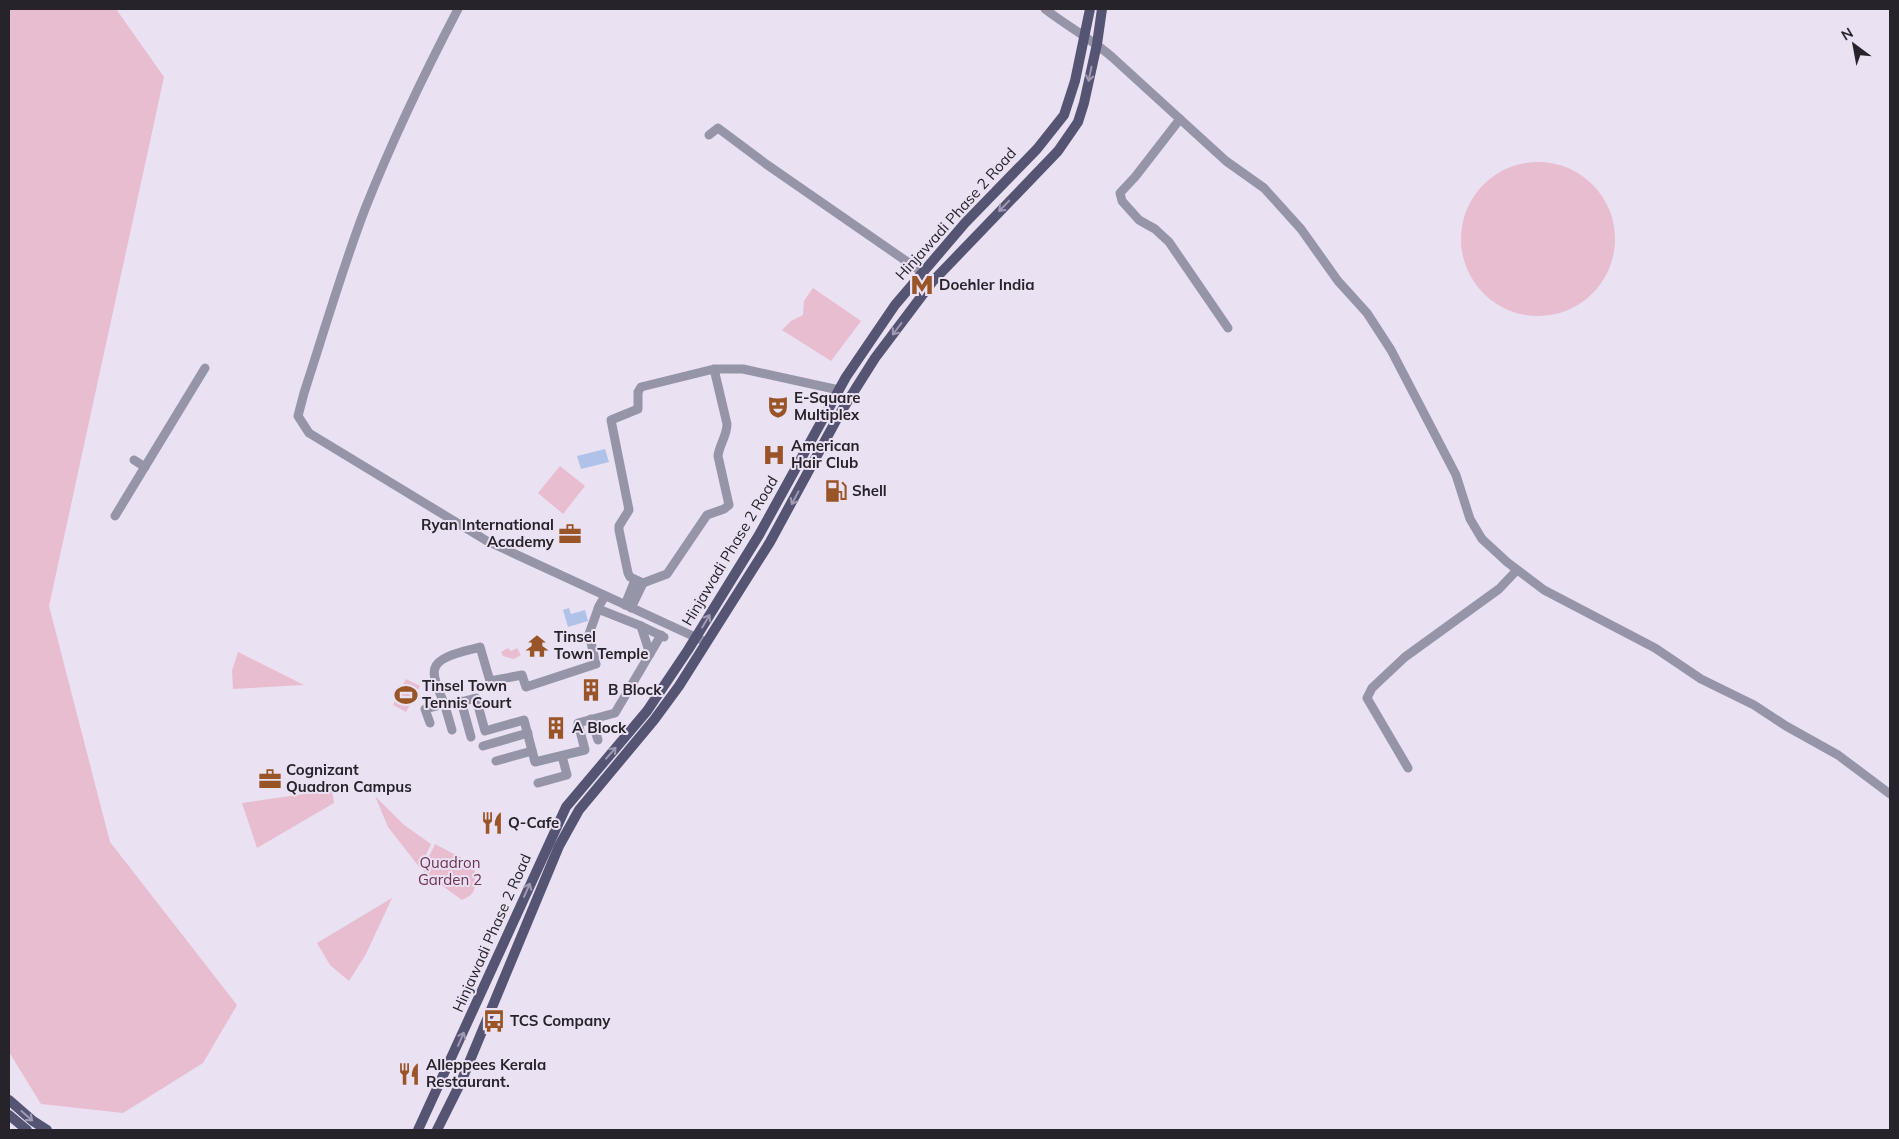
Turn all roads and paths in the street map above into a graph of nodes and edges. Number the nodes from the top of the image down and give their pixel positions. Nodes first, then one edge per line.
1 (458, 9) edge
2 (1045, 9) edge
3 (1090, 9) edge
4 (1102, 9) edge
5 (1084, 37) junction
6 (1097, 44) junction
7 (1180, 120) junction
8 (709, 135) dead end
9 (922, 272) junction
10 (933, 281) junction
11 (1228, 328) dead end
12 (206, 368) dead end
13 (714, 369) junction
14 (839, 390) junction
15 (134, 460) dead end
16 (145, 467) junction
17 (115, 516) dead end
18 (1517, 570) junction
19 (639, 581) junction
20 (605, 596) junction
21 (628, 606) junction
22 (598, 609) junction
23 (641, 626) junction
24 (696, 638) junction
25 (706, 642) junction
26 (650, 654) junction
27 (461, 701) junction
28 (445, 705) junction
29 (592, 719) junction
30 (430, 723) dead end
31 (452, 730) dead end
32 (528, 733) junction
33 (471, 737) dead end
34 (598, 740) dead end
35 (483, 746) dead end
36 (532, 751) junction
37 (562, 756) junction
38 (496, 761) dead end
39 (1408, 768) dead end
40 (538, 783) dead end
41 (1890, 794) edge
42 (9, 1100) edge
43 (9, 1115) edge
44 (27, 1130) edge
45 (47, 1130) edge
46 (418, 1130) edge
47 (437, 1130) edge

1 - 20 street
2 - 5 street
3 - 5 main road, Hinjawadi Phase 2 Road
4 - 6 main road, Hinjawadi Phase 2 Road
5 - 6 street
5 - 9 main road, Hinjawadi Phase 2 Road
6 - 7 street
6 -> 10 main road, Hinjawadi Phase 2 Road
7 - 11 street
7 - 18 street
8 - 9 street
9 - 10 main road
9 - 14 main road, Hinjawadi Phase 2 Road
10 -> 25 main road, Hinjawadi Phase 2 Road
12 - 16 street
13 - 14 street
13 - 19 street
13 - 19 street
24 -> 14 main road, Hinjawadi Phase 2 Road
15 - 16 street
16 - 17 street
18 - 39 street
18 - 41 street
19 - 21 street
20 - 21 street
20 - 22 street
21 - 24 street
22 - 23 street
22 - 28 street
23 - 26 street
23 - 26 street
24 - 25 street
46 -> 24 main road, Hinjawadi Phase 2 Road
25 - 47 main road, Hinjawadi Phase 2 Road
26 - 29 street
27 - 28 street
27 - 32 street
27 - 33 street
28 - 30 street
28 - 31 street
29 - 34 street
29 - 37 street
32 - 35 street
32 - 36 street
36 - 37 street
36 - 38 street
37 - 40 street
42 -> 45 main road
43 - 44 main road

